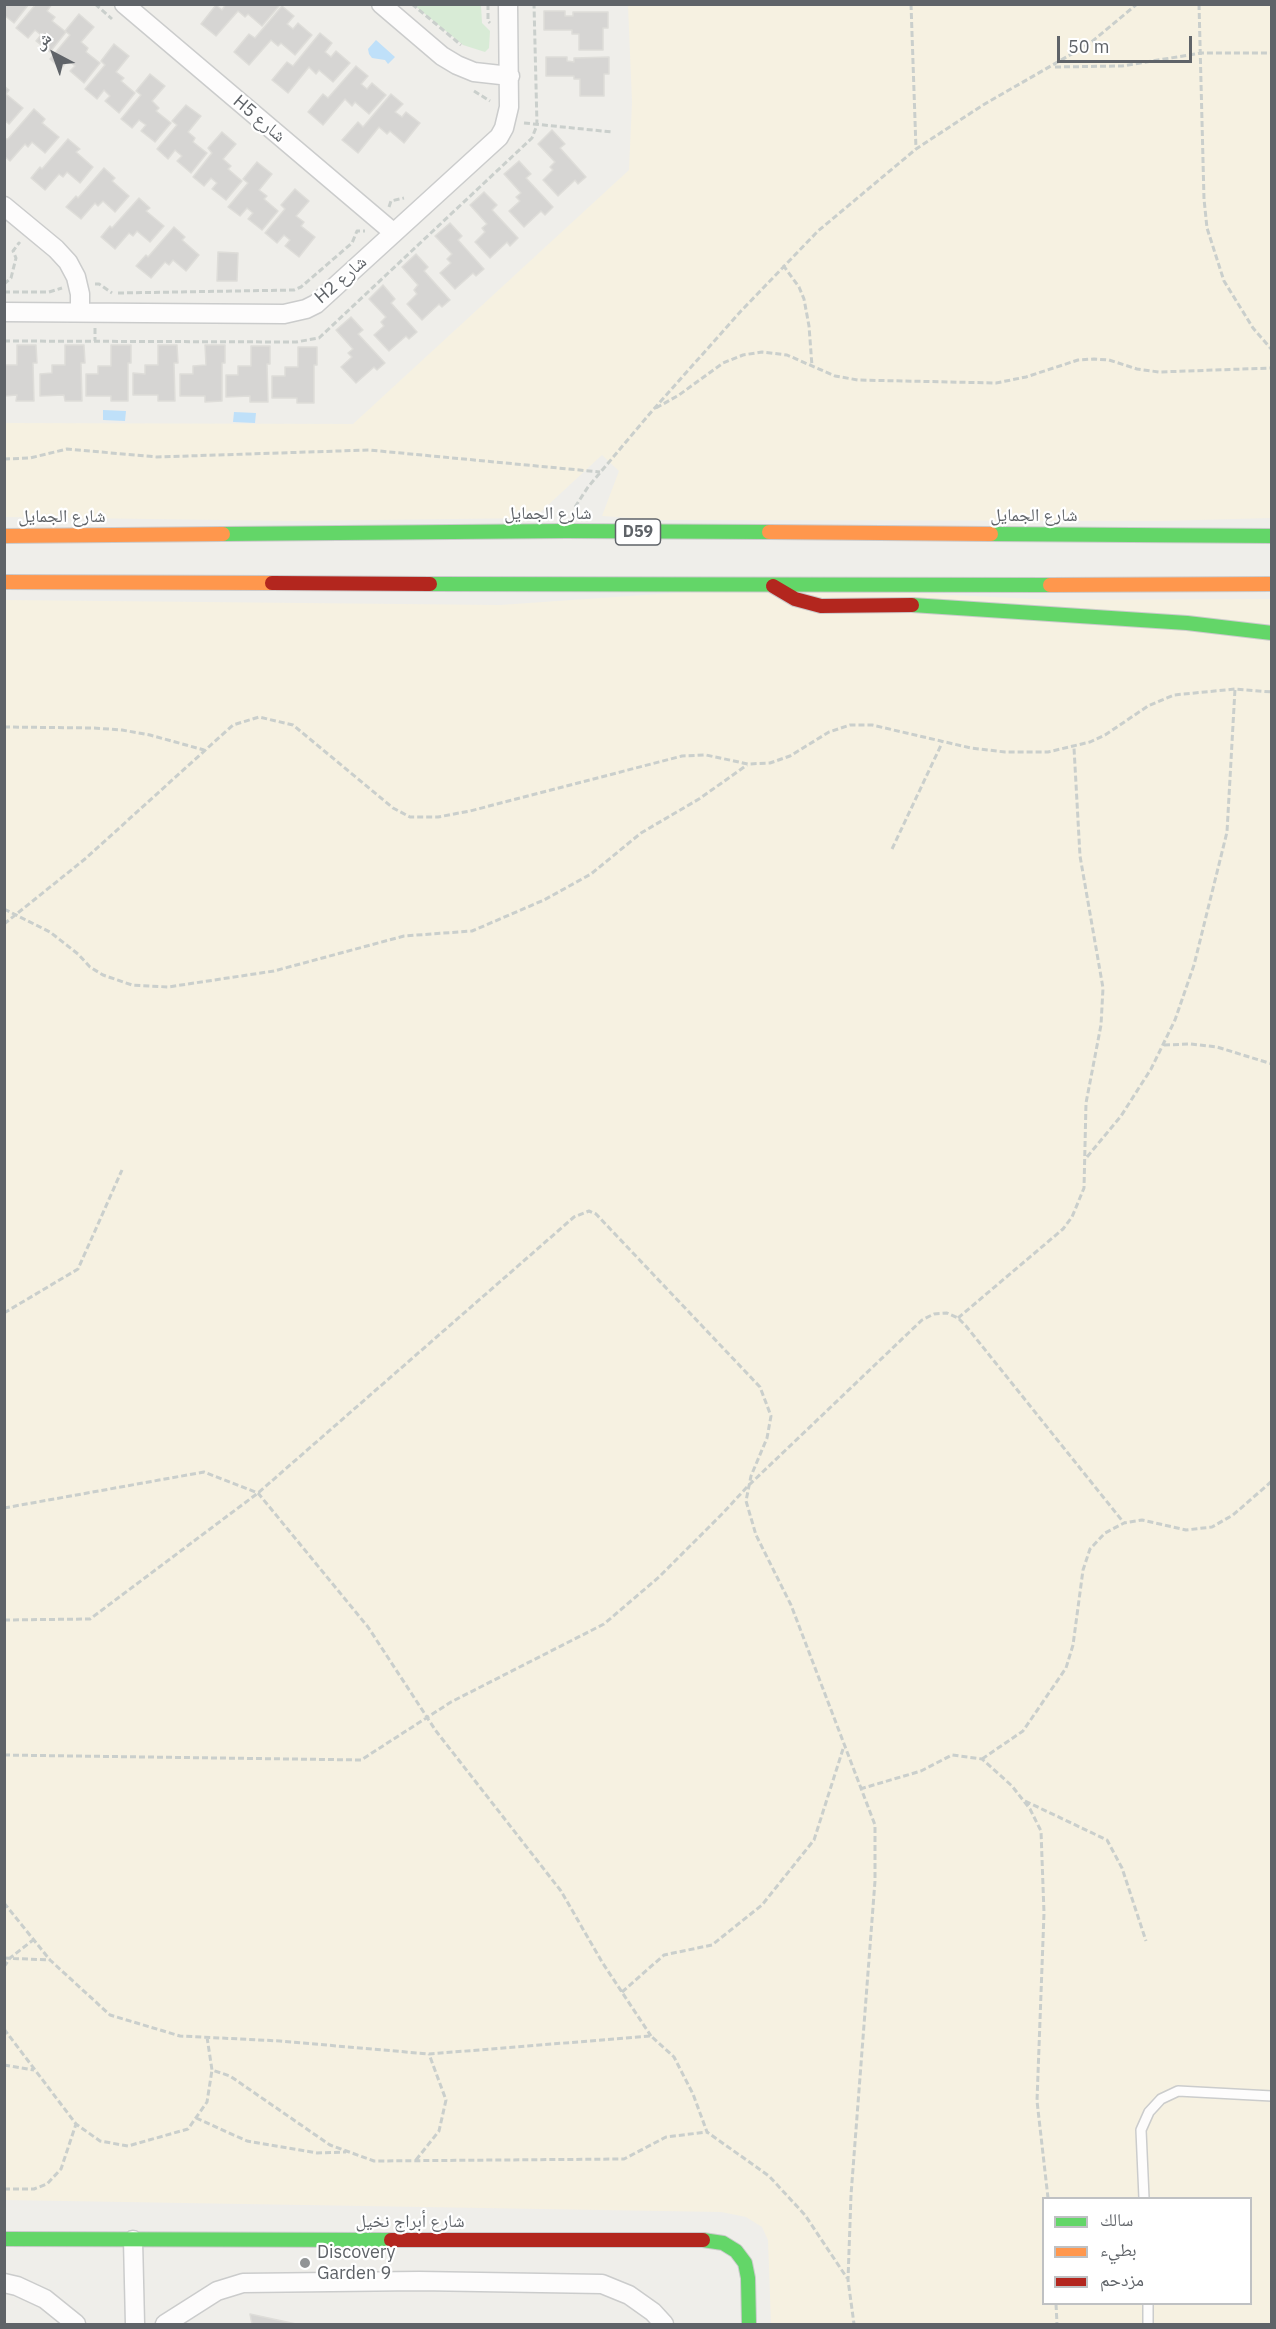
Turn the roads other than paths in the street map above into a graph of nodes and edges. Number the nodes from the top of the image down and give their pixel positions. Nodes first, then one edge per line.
1 (124, 4) edge
2 (381, 4) edge
3 (508, 4) edge
4 (510, 76) junction
5 (4, 206) edge
6 (394, 233) junction
7 (4, 312) edge
8 (80, 312) junction
9 (4, 536) edge
10 (1272, 536) edge
11 (4, 582) edge
12 (1272, 584) edge
13 (773, 586) junction
14 (1272, 633) edge
15 (1272, 2096) edge
16 (1144, 2197) edge
17 (4, 2239) edge
18 (133, 2240) junction
19 (4, 2283) edge
20 (1148, 2305) edge
21 (76, 2325) edge
22 (135, 2325) edge
23 (165, 2325) edge
24 (664, 2325) edge
25 (749, 2325) edge
26 (1148, 2325) edge

1 - 6 street, H5 شارع
2 - 4 street
3 - 4 street, H2 شارع
4 - 6 street, H2 شارع
5 - 8 street
6 - 8 street, H2 شارع
7 - 8 street, H2 شارع
9 - 10 main road, شارع الجمايل / D59
11 - 13 main road
12 - 13 main road
13 - 14 main road
15 - 16 lane
17 - 18 main road, شارع أبراج نخيل
18 - 22 street
18 - 25 main road, شارع أبراج نخيل
19 - 21 street
20 - 26 lane
23 - 24 street

